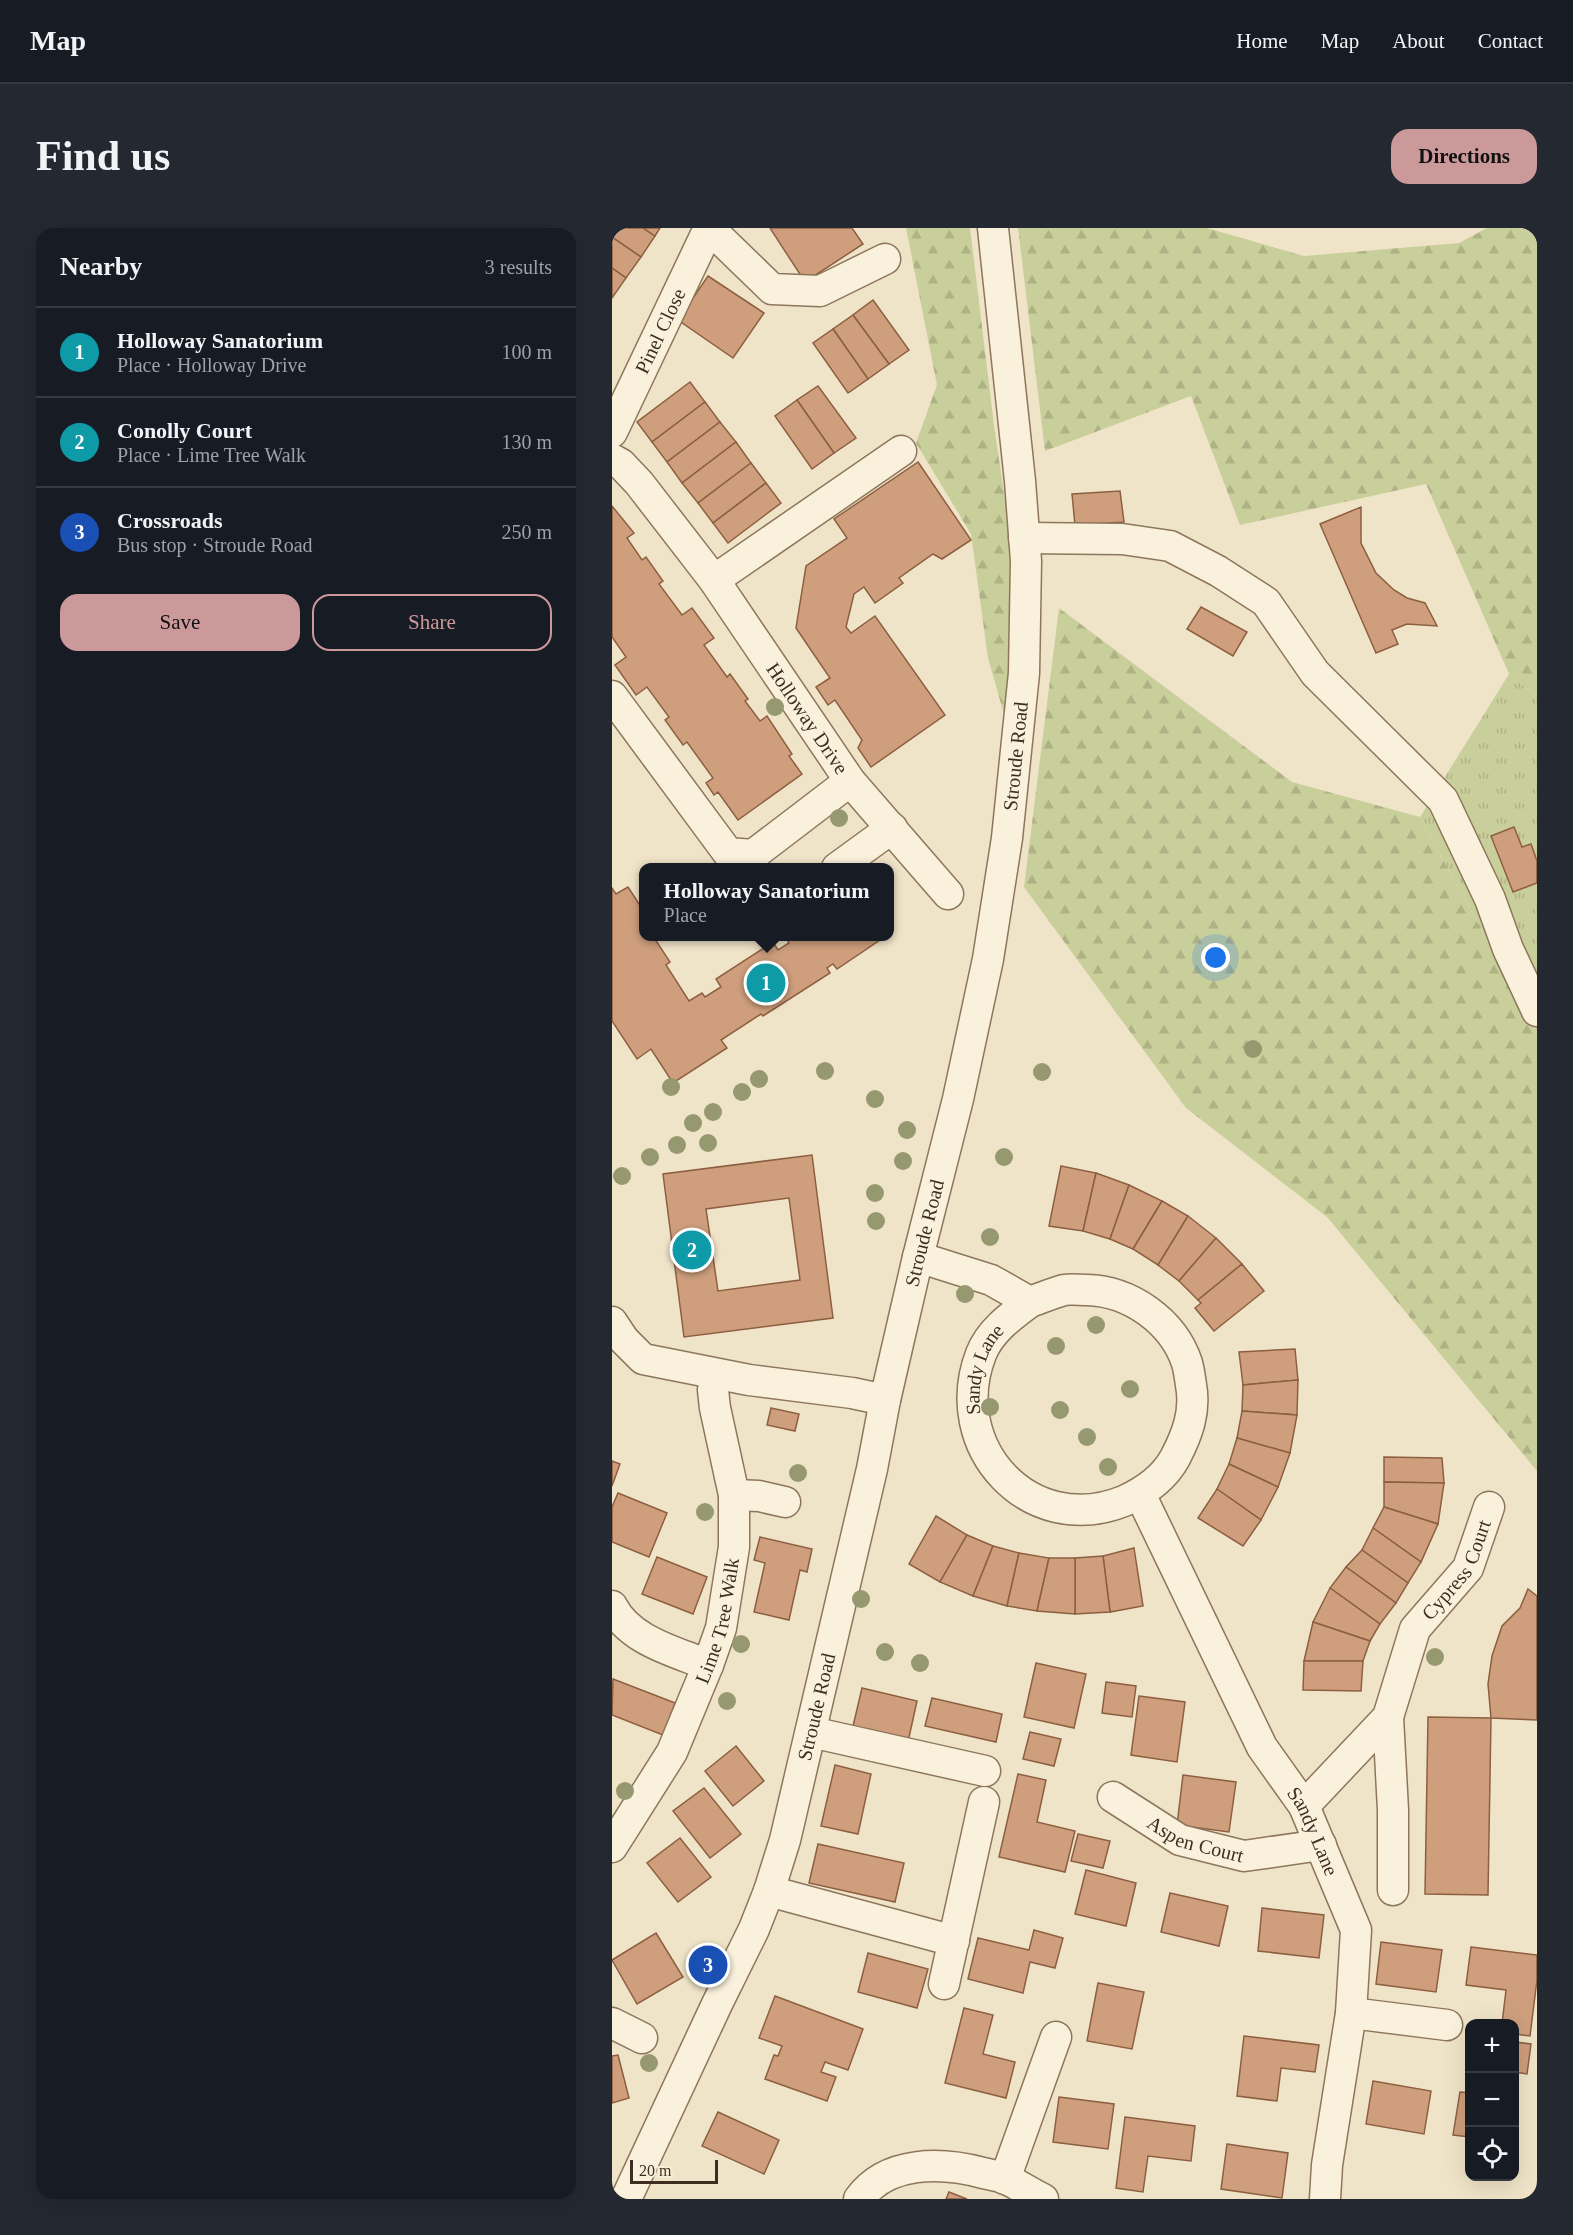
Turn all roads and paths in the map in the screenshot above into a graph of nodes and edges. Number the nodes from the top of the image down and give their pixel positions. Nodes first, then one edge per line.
1 (709, 228) edge
2 (993, 228) edge
3 (885, 259) dead end
4 (612, 432) edge
5 (901, 451) dead end
6 (612, 459) edge
7 (1024, 538) junction
8 (714, 580) junction
9 (612, 696) edge
10 (850, 781) junction
11 (892, 828) junction
12 (734, 860) edge
13 (843, 863) edge
14 (948, 894) dead end
15 (1537, 1011) edge
16 (918, 1257) junction
17 (1030, 1302) junction
18 (612, 1322) edge
19 (716, 1374) junction
20 (885, 1400) junction
21 (1140, 1494) junction
22 (734, 1495) junction
23 (785, 1502) dead end
24 (1489, 1507) dead end
25 (612, 1605) edge
26 (708, 1665) junction
27 (1388, 1717) junction
28 (811, 1732) junction
29 (985, 1771) dead end
30 (1113, 1797) dead end
31 (984, 1802) dead end
32 (1304, 1806) junction
33 (1321, 1845) junction
34 (612, 1846) edge
35 (1393, 1890) dead end
36 (769, 1891) junction
37 (954, 1941) junction
38 (944, 1984) dead end
39 (1351, 2013) junction
40 (612, 2023) edge
41 (1447, 2025) dead end
42 (1056, 2037) dead end
43 (642, 2038) dead end
44 (1005, 2179) junction
45 (1035, 2197) edge
46 (626, 2199) edge
47 (859, 2199) edge
48 (1325, 2199) edge

1 - 3 street, Pinel Close
1 - 4 street, Pinel Close
2 - 7 street, Stroude Road
5 - 8 street
6 - 8 street, Holloway Drive
7 - 15 street
7 - 16 street, Stroude Road
8 - 10 street, Holloway Drive
9 - 12 street, Holloway Drive
10 - 11 street
10 - 12 street, Holloway Drive
11 - 13 street
11 - 14 street
16 - 17 street
16 - 20 street, Stroude Road
17 - 21 street, Sandy Lane
17 - 21 street, Sandy Lane
18 - 19 street
19 - 20 street
19 - 22 street, Lime Tree Walk
20 - 28 street, Stroude Road
21 - 32 street, Sandy Lane
22 - 23 street
22 - 26 street, Lime Tree Walk
24 - 27 street, Cypress Court
25 - 26 street
26 - 34 street, Lime Tree Walk
27 - 32 street, Cypress Court
27 - 35 street
28 - 29 street
28 - 36 street, Stroude Road
30 - 33 street, Aspen Court
31 - 37 street
32 - 33 street, Sandy Lane
33 - 39 street, Sandy Lane
36 - 37 street
36 - 46 street, Stroude Road
37 - 38 street
39 - 41 street
39 - 48 street, Sandy Lane
40 - 43 street
42 - 44 street
44 - 45 street
44 - 47 street

